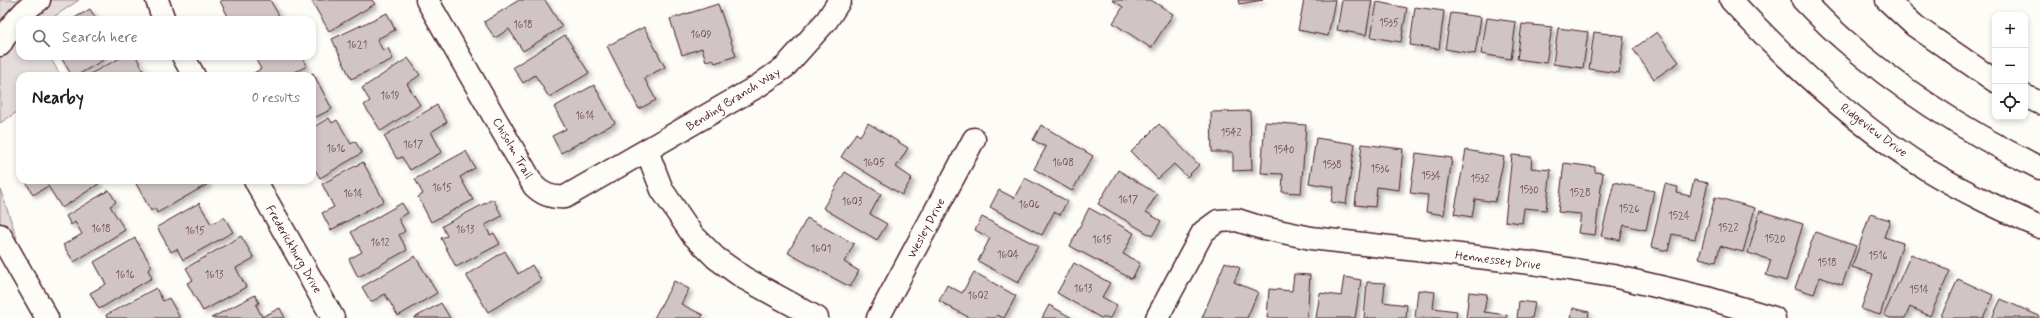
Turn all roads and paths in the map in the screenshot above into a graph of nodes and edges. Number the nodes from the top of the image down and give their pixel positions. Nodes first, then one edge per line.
1 (39, 0) edge
2 (157, 0) edge
3 (427, 0) edge
4 (840, 0) edge
5 (1731, 0) edge
6 (1803, 0) edge
7 (1887, 0) edge
8 (19, 16) edge
9 (163, 16) edge
10 (16, 20) edge
11 (0, 45) edge
12 (185, 60) edge
13 (192, 72) edge
14 (1992, 79) edge
15 (2028, 97) edge
16 (2040, 103) edge
17 (974, 139) dead end
18 (647, 151) junction
19 (2040, 168) edge
20 (256, 184) edge
21 (2040, 227) edge
22 (0, 235) edge
23 (47, 318) edge
24 (333, 318) edge
25 (817, 318) edge
26 (878, 318) edge
27 (1157, 318) edge
28 (1774, 318) edge

1 - 8 street
2 - 9 street
3 - 18 street, Chisolm Trail
4 - 18 street, Bending Branch Way
5 - 21 street, Ridgeview Drive
6 - 19 street
7 - 14 street
10 - 11 street
12 - 13 street
15 - 16 street
17 - 26 street, Wesley Drive
18 - 25 street
20 - 24 street, Frederickburg Drive
22 - 23 street
27 - 28 street, Hennessey Drive

